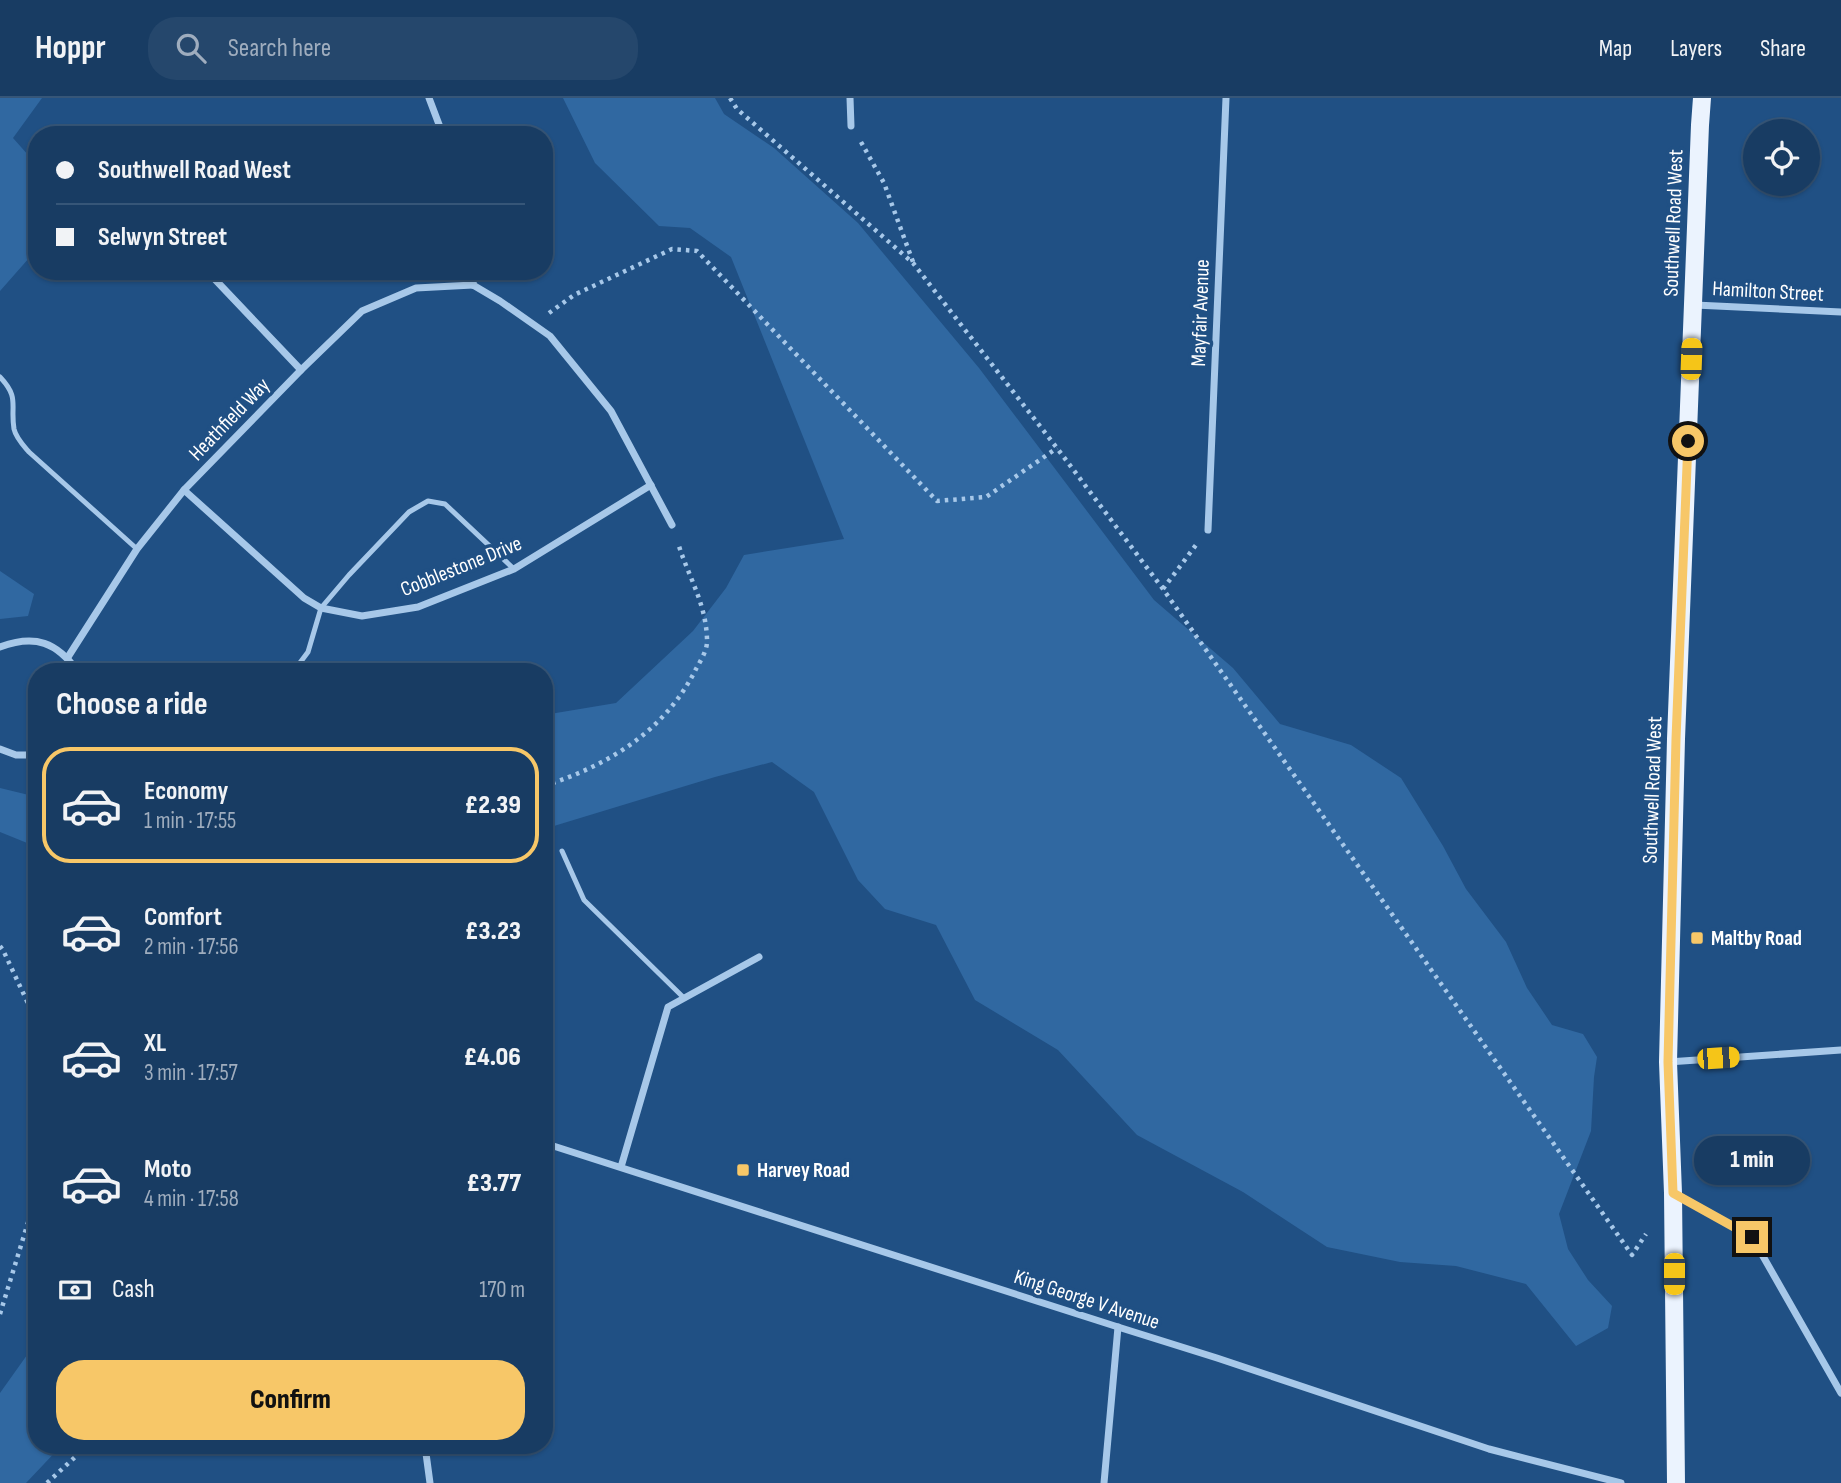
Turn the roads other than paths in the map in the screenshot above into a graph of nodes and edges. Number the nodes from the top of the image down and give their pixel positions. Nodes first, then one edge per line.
1 (429, 98) edge
2 (850, 98) edge
3 (1226, 98) edge
4 (1703, 98) edge
5 (440, 126) edge
6 (851, 126) road end
7 (216, 280) edge
8 (473, 280) edge
9 (472, 285) junction
10 (1693, 305) junction
11 (1841, 312) edge
12 (301, 370) junction
13 (0, 377) edge
14 (651, 485) junction
15 (184, 490) junction
16 (672, 525) road end
17 (1208, 530) road end
18 (137, 549) junction
19 (514, 569) junction
20 (321, 608) junction
21 (0, 648) edge
22 (68, 657) junction
23 (72, 663) edge
24 (300, 663) edge
25 (0, 749) edge
26 (28, 755) edge
27 (562, 851) dead end
28 (760, 957) dead end
29 (684, 998) junction
30 (1841, 1050) edge
31 (1668, 1062) junction
32 (553, 1146) edge
33 (621, 1167) junction
34 (1673, 1193) junction
35 (1118, 1328) junction
36 (1841, 1392) edge
37 (426, 1454) edge
38 (430, 1483) edge
39 (1104, 1483) edge
40 (1621, 1483) edge
41 (1676, 1483) edge

1 - 5 street
2 - 6 street
3 - 17 street, Mayfair Avenue
4 - 10 main road, Southwell Road West
7 - 12 street
8 - 9 street
9 - 12 street, Heathfield Way
9 - 14 street
10 - 11 street, Hamilton Street
10 - 31 main road, Southwell Road West
12 - 15 street, Heathfield Way
13 - 18 lane
14 - 16 street
14 - 19 street, Cobblestone Drive
15 - 18 street, Heathfield Way
15 - 20 street, Cobblestone Drive
18 - 22 street, Heathfield Way
19 - 20 street, Cobblestone Drive
19 - 20 lane
20 - 24 lane
21 - 22 street
22 - 23 street
25 - 26 street
27 - 29 lane
28 - 29 street
29 - 33 street
30 - 31 street
31 - 34 main road, Southwell Road West
32 - 33 street, King George V Avenue
33 - 35 street, King George V Avenue
34 - 36 street
34 - 41 main road, Southwell Road West
35 - 39 street
35 - 40 street, King George V Avenue
37 - 38 street

